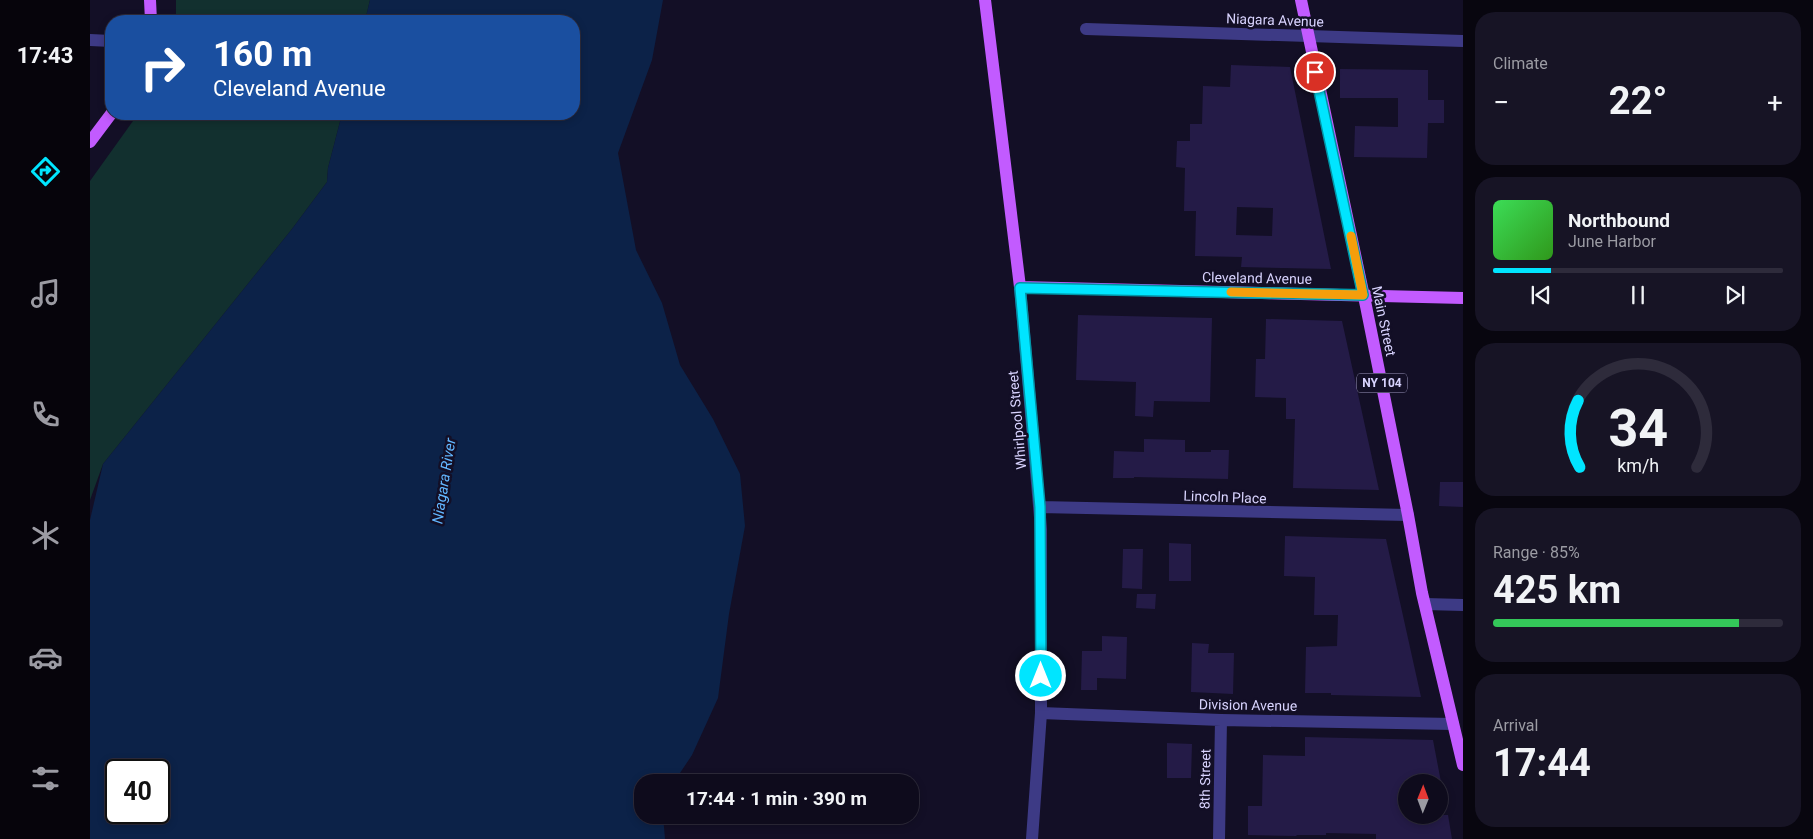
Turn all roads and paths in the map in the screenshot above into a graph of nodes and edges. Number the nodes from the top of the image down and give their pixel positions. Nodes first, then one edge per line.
1 (150, 0) edge
2 (985, 0) edge
3 (1301, 0) edge
4 (151, 15) edge
5 (1086, 28) dead end
6 (1308, 36) junction
7 (90, 40) edge
8 (105, 40) edge
9 (1463, 40) edge
10 (107, 120) edge
11 (90, 142) edge
12 (1020, 288) junction
13 (1363, 295) junction
14 (1463, 298) edge
15 (1040, 507) junction
16 (1408, 515) junction
17 (1425, 604) junction
18 (1463, 605) edge
19 (1041, 713) junction
20 (1221, 720) junction
21 (1454, 724) junction
22 (1463, 765) edge
23 (1032, 839) edge
24 (1219, 839) edge

1 - 4 main road
2 - 12 main road, Whirlpool Street
3 - 6 main road, Main Street / NY 104
5 - 6 street, Niagara Avenue
6 - 9 street, Niagara Avenue
6 - 13 main road, Main Street / NY 104
7 - 8 street
10 - 11 main road
12 - 13 main road, Cleveland Avenue
12 - 15 street, Whirlpool Street
13 - 14 main road, Cleveland Avenue
13 - 16 main road, Main Street / NY 104
15 - 16 street, Lincoln Place
15 - 19 street, Whirlpool Street
16 - 17 main road, Main Street / NY 104
17 - 18 street
17 - 21 main road, Main Street / NY 104
19 - 20 street, Division Avenue
19 - 23 street, Whirlpool Street
20 - 21 street, Division Avenue
20 - 24 street, 8th Street
21 - 22 main road, Main Street / NY 104

